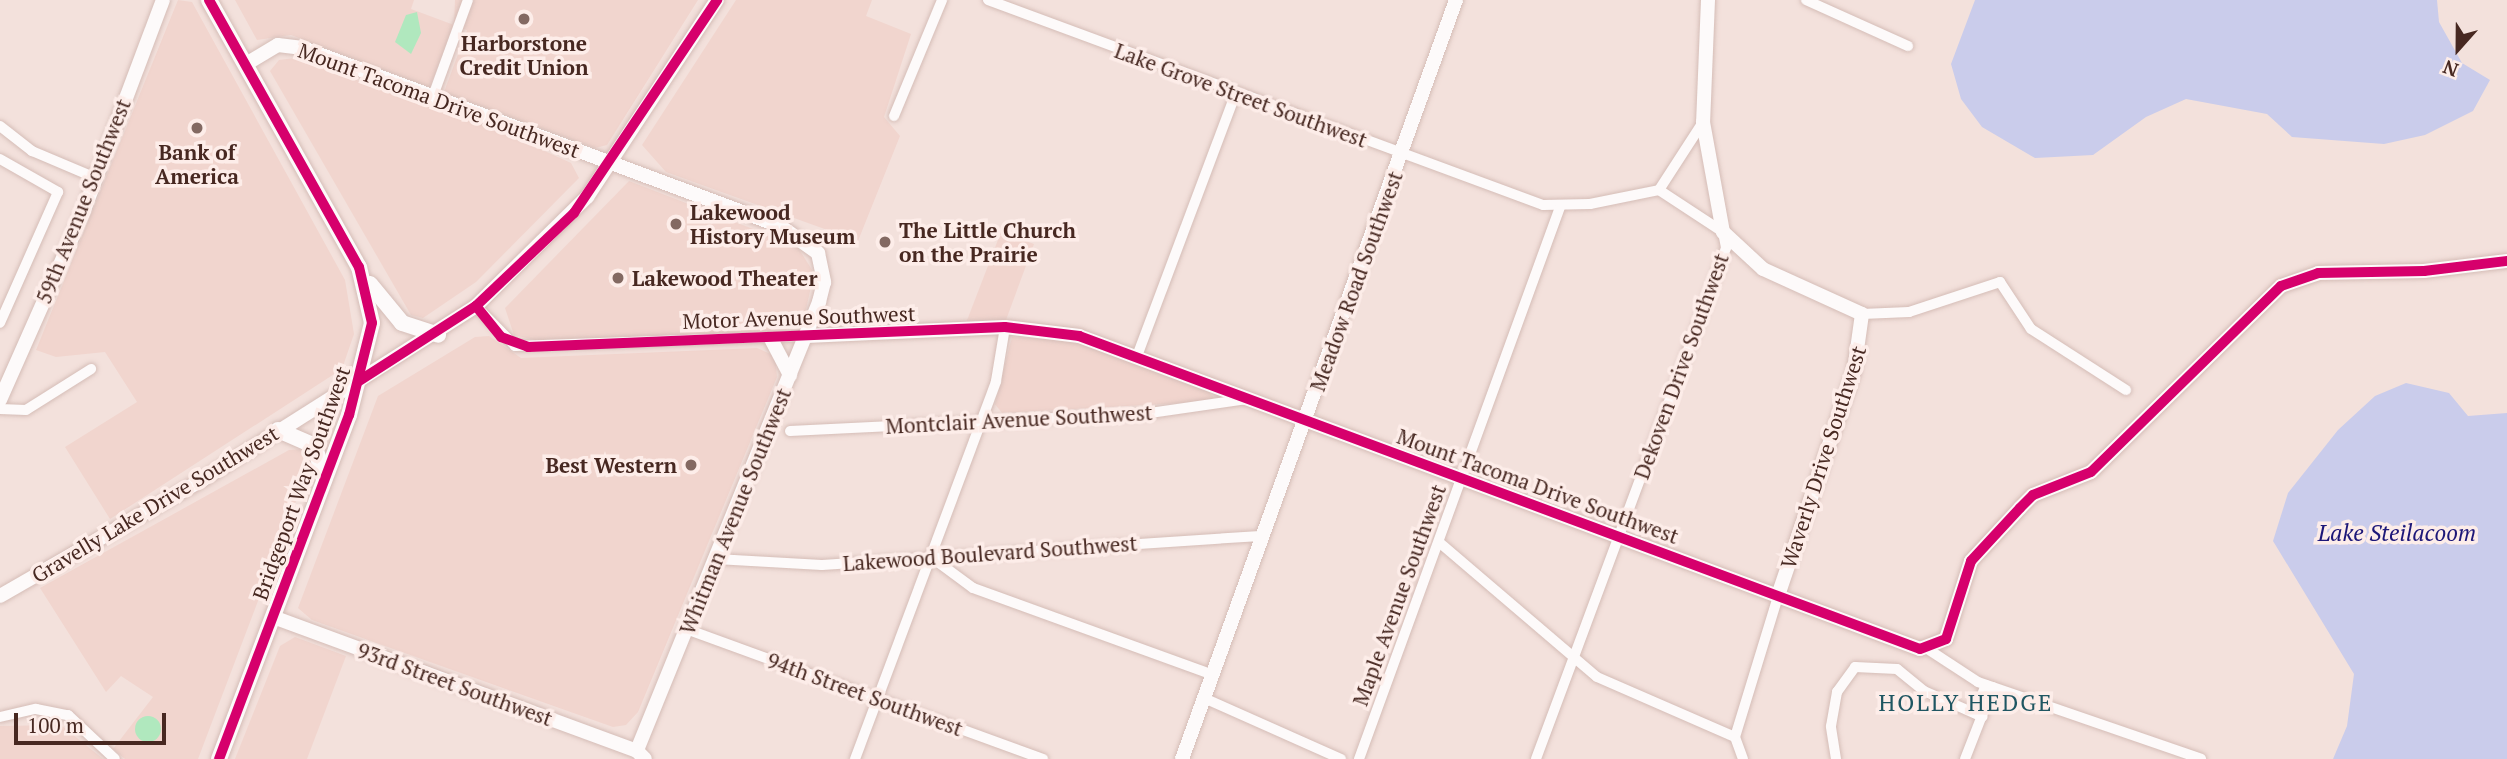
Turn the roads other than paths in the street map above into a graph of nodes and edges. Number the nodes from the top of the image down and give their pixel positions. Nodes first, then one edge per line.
1 (163, 0) edge
2 (209, 0) edge
3 (468, 0) edge
4 (717, 0) edge
5 (942, 0) edge
6 (988, 0) edge
7 (1456, 0) edge
8 (1708, 0) edge
9 (1806, 0) edge
10 (1908, 46) dead end
11 (246, 64) junction
12 (1236, 93) junction
13 (433, 96) junction
14 (894, 116) dead end
15 (1703, 122) junction
16 (0, 126) edge
17 (1402, 155) junction
18 (0, 159) edge
19 (610, 164) junction
20 (96, 177) junction
21 (1659, 190) junction
22 (1560, 207) junction
23 (1723, 232) junction
24 (821, 260) joint
25 (2507, 261) edge
26 (359, 267) junction
27 (476, 306) junction
28 (1862, 314) junction
29 (0, 323) edge
30 (1005, 327) junction
31 (438, 335) junction
32 (806, 336) junction
33 (771, 338) junction
34 (1137, 356) junction
35 (91, 369) dead end
36 (790, 375) junction
37 (359, 381) junction
38 (2126, 390) dead end
39 (1247, 399) junction
40 (0, 400) edge
41 (0, 409) edge
42 (1307, 419) junction
43 (982, 421) junction
44 (278, 430) junction
45 (790, 431) dead end
46 (1463, 480) junction
47 (324, 483) junction
48 (1264, 536) junction
49 (1620, 537) junction
50 (1440, 543) junction
51 (931, 557) junction
52 (716, 559) junction
53 (0, 596) edge
54 (1778, 596) junction
55 (273, 617) junction
56 (686, 629) junction
57 (1926, 648) junction
58 (1573, 661) junction
59 (1213, 675) junction
60 (1989, 686) junction
61 (878, 698) junction
62 (1204, 698) junction
63 (1979, 715) junction
64 (0, 717) edge
65 (1735, 737) junction
66 (638, 756) edge
67 (115, 759) edge
68 (219, 759) edge
69 (855, 759) edge
70 (1043, 759) edge
71 (1182, 759) edge
72 (1341, 759) edge
73 (1359, 759) edge
74 (1536, 759) edge
75 (1743, 759) edge
76 (1836, 759) edge
77 (1965, 759) edge
78 (2201, 759) edge

1 - 20 street, 59th Avenue Southwest
2 - 11 main road, Bridgeport Way Southwest
3 - 13 street
4 - 19 street, Gravelly Lake Drive Southwest
5 - 14 street
6 - 12 street, Lake Grove Street Southwest
7 - 17 street, Meadow Road Southwest
8 - 15 street, Dekoven Drive Southwest
9 - 10 street
11 - 13 street, Mount Tacoma Drive Southwest
11 - 26 main road, Bridgeport Way Southwest
12 - 17 street, Lake Grove Street Southwest
12 - 34 street
13 - 19 street, Mount Tacoma Drive Southwest
15 - 21 street
15 - 23 street, Dekoven Drive Southwest
16 - 20 street
17 - 22 street, Lake Grove Street Southwest
17 - 42 street, Meadow Road Southwest
18 - 29 street
19 - 24 street, Mount Tacoma Drive Southwest
19 - 27 street, Gravelly Lake Drive Southwest
20 - 40 street, 59th Avenue Southwest
21 - 22 street, Lake Grove Street Southwest
21 - 23 street
22 - 46 street, Maple Avenue Southwest
23 - 28 street
23 - 49 street, Dekoven Drive Southwest
24 - 32 street, Whitman Avenue Southwest
25 - 57 street
26 - 31 main road
26 - 37 main road, Bridgeport Way Southwest
27 - 31 street, Gravelly Lake Drive Southwest
27 - 33 street, Motor Avenue Southwest
28 - 38 street
28 - 54 street, Waverly Drive Southwest
30 - 32 street, Motor Avenue Southwest
30 - 34 street, Motor Avenue Southwest
30 - 43 street
31 - 37 street, Gravelly Lake Drive Southwest
32 - 33 street, Motor Avenue Southwest
32 - 36 street, Whitman Avenue Southwest
33 - 36 street
34 - 39 street, Mount Tacoma Drive Southwest
35 - 41 street
36 - 52 street, Whitman Avenue Southwest
37 - 44 street, Gravelly Lake Drive Southwest
37 - 47 main road, Bridgeport Way Southwest
39 - 42 street, Mount Tacoma Drive Southwest
39 - 43 street, Montclair Avenue Southwest
42 - 46 street, Mount Tacoma Drive Southwest
42 - 48 street, Meadow Road Southwest
43 - 45 street, Montclair Avenue Southwest
43 - 51 street
44 - 47 main road
44 - 53 street, Gravelly Lake Drive Southwest
46 - 49 street, Mount Tacoma Drive Southwest
46 - 50 street, Maple Avenue Southwest
47 - 55 main road, Bridgeport Way Southwest
48 - 51 street, Lakewood Boulevard Southwest
48 - 59 street, Meadow Road Southwest
49 - 54 street, Mount Tacoma Drive Southwest
49 - 58 street, Dekoven Drive Southwest
50 - 58 street
50 - 73 street, Maple Avenue Southwest
51 - 52 street, Lakewood Boulevard Southwest
51 - 59 street
51 - 61 street
52 - 56 street, Whitman Avenue Southwest
54 - 57 street, Mount Tacoma Drive Southwest
54 - 65 street, Waverly Drive Southwest
55 - 66 street, 93rd Street Southwest
55 - 68 main road, Bridgeport Way Southwest
56 - 61 street, 94th Street Southwest
56 - 66 street, Whitman Avenue Southwest
57 - 60 street
58 - 65 street
58 - 74 street, Dekoven Drive Southwest
59 - 62 street, Meadow Road Southwest
60 - 63 street
60 - 78 street
61 - 69 street
61 - 70 street, 94th Street Southwest
62 - 71 street, Meadow Road Southwest
62 - 72 street
63 - 76 street
63 - 77 street
64 - 67 street
65 - 75 street

